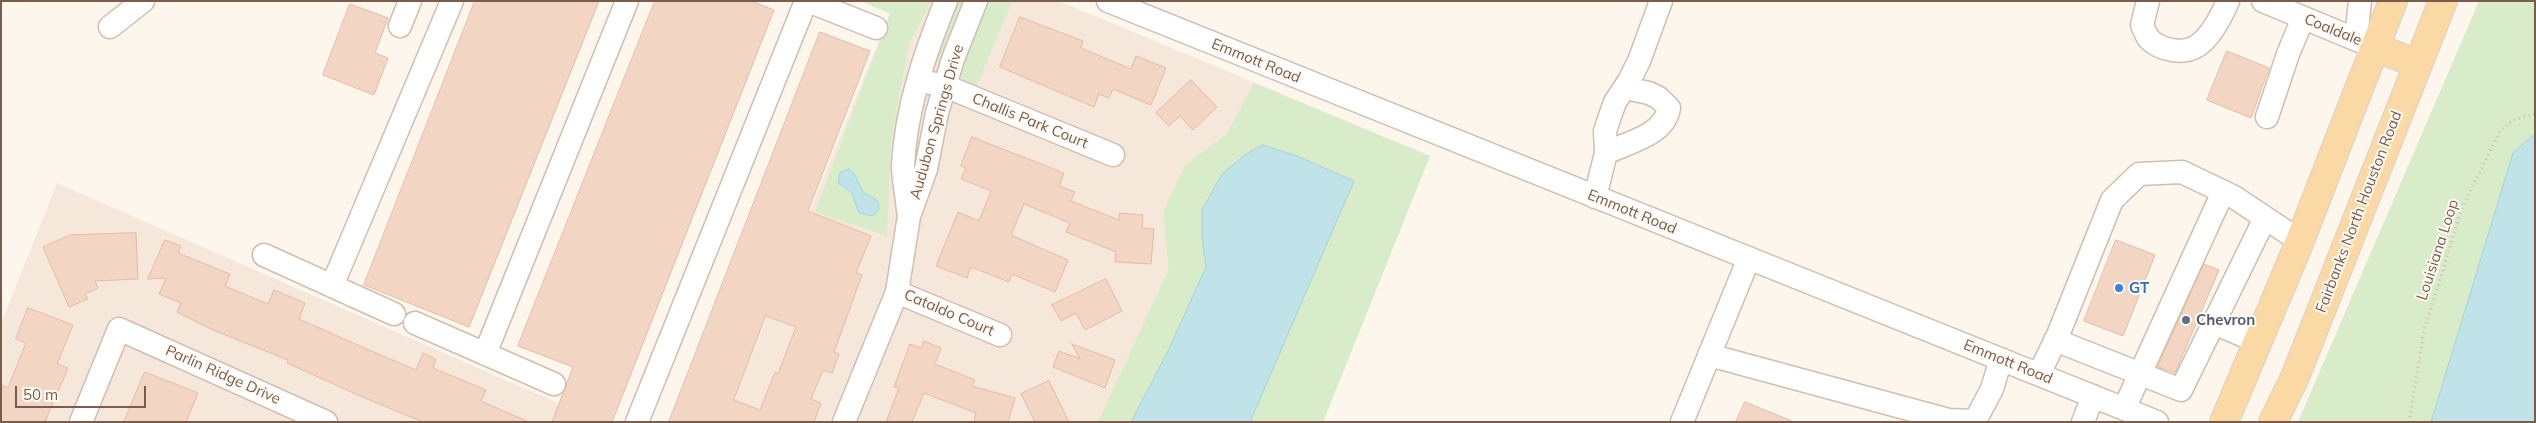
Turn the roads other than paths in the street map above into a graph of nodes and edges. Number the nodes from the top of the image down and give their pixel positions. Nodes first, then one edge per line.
1 (143, 1) edge
2 (410, 1) edge
3 (452, 1) edge
4 (627, 1) edge
5 (807, 1) edge
6 (946, 1) edge
7 (976, 1) edge
8 (1661, 1) edge
9 (2148, 1) edge
10 (2228, 1) edge
11 (2263, 1) edge
12 (2360, 1) edge
13 (2393, 1) edge
14 (2443, 1) edge
15 (1113, 2) edge
16 (2303, 18) junction
17 (400, 26) dead end
18 (110, 27) dead end
19 (876, 28) dead end
20 (2365, 43) junction
21 (2418, 64) junction
22 (918, 80) junction
23 (945, 86) junction
24 (1625, 88) junction
25 (2267, 116) dead end
26 (1606, 153) junction
27 (1113, 155) dead end
28 (2223, 192) junction
29 (1595, 196) junction
30 (909, 216) junction
31 (2266, 218) junction
32 (2300, 241) junction
33 (264, 255) dead end
34 (1749, 258) junction
35 (332, 286) junction
36 (897, 292) junction
37 (394, 314) dead end
38 (415, 323) dead end
39 (2214, 324) junction
40 (1000, 335) dead end
41 (2055, 340) junction
42 (2258, 342) junction
43 (485, 354) junction
44 (1709, 355) junction
45 (2002, 359) junction
46 (2139, 373) junction
47 (2039, 374) junction
48 (554, 384) dead end
49 (2093, 396) junction
50 (2124, 408) junction
51 (323, 421) edge
52 (81, 422) edge
53 (637, 422) edge
54 (844, 422) edge
55 (1682, 422) edge
56 (2083, 422) edge
57 (2157, 422) edge
58 (2224, 422) edge
59 (2273, 422) edge

1 - 18 street
2 - 17 street
3 - 35 street
4 - 43 street
5 - 19 street
5 - 53 street
6 - 22 street, Audubon Springs Drive
7 - 23 street, Audubon Springs Drive
8 - 24 street
9 - 10 street
11 - 16 street, Coaldale
12 - 20 street
13 - 20 main road
14 - 21 main road, Fairbanks North Houston Road
15 - 29 street, Emmott Road
16 - 20 street, Coaldale
16 - 25 street
20 - 21 main road
20 - 32 main road
21 - 59 main road, Fairbanks North Houston Road
22 - 23 street, Challis Park Court
22 - 30 street, Audubon Springs Drive
23 - 27 street, Challis Park Court
23 - 30 street, Audubon Springs Drive
24 - 26 street
24 - 26 street
26 - 29 street
28 - 31 street
28 - 41 street
28 - 46 street
29 - 34 street, Emmott Road
30 - 36 street, Audubon Springs Drive
31 - 32 street
31 - 39 street
32 - 42 main road
33 - 35 street
34 - 44 street
34 - 45 street, Emmott Road
35 - 37 street
36 - 40 street, Cataldo Court
36 - 54 street, Audubon Springs Drive
38 - 43 street
39 - 42 street
39 - 46 street
41 - 46 street
41 - 47 street
42 - 58 main road
43 - 48 street
44 - 45 street
44 - 55 street
45 - 47 street, Emmott Road
46 - 50 street
47 - 49 street, Emmott Road
49 - 50 street, Emmott Road
49 - 56 street
50 - 57 street, Emmott Road
51 - 52 street, Parlin Ridge Drive

